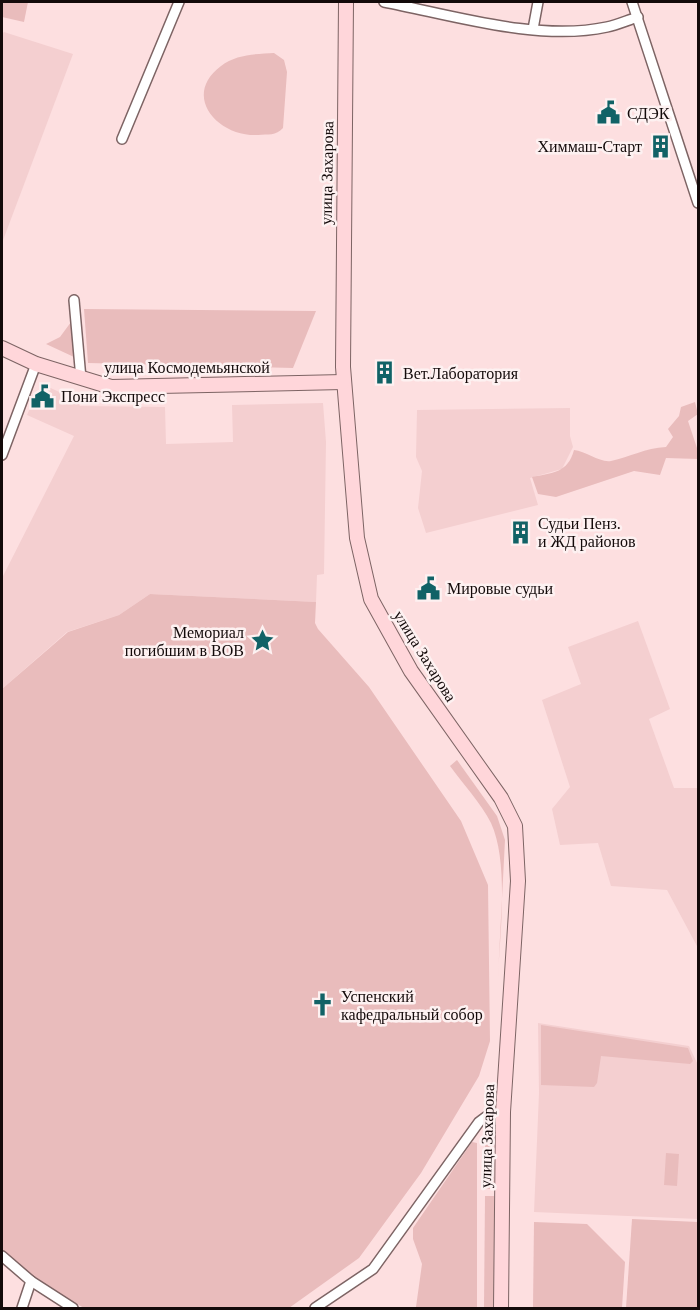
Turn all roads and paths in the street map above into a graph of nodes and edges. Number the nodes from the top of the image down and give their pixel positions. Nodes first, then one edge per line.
1 (179, 2) edge
2 (346, 2) edge
3 (384, 2) edge
4 (538, 2) edge
5 (632, 2) edge
6 (638, 17) junction
7 (532, 29) junction
8 (122, 139) dead end
9 (699, 203) edge
10 (74, 300) dead end
11 (2, 348) edge
12 (36, 364) junction
13 (81, 379) junction
14 (343, 382) junction
15 (2, 455) edge
16 (503, 1112) junction
17 (2, 1256) edge
18 (32, 1281) junction
19 (22, 1308) edge
20 (74, 1308) edge
21 (315, 1308) edge
22 (501, 1308) edge

1 - 8 street
2 - 14 main road, улица Захарова
3 - 7 street
4 - 7 street
5 - 6 street
6 - 7 street
6 - 9 street
10 - 13 street
11 - 12 main road, улица Космодемьянской
12 - 13 main road, улица Космодемьянской
12 - 15 street
13 - 14 main road, улица Космодемьянской
14 - 16 main road, улица Захарова
16 - 21 street
16 - 22 main road, улица Захарова
17 - 18 street
18 - 19 street
18 - 20 street

